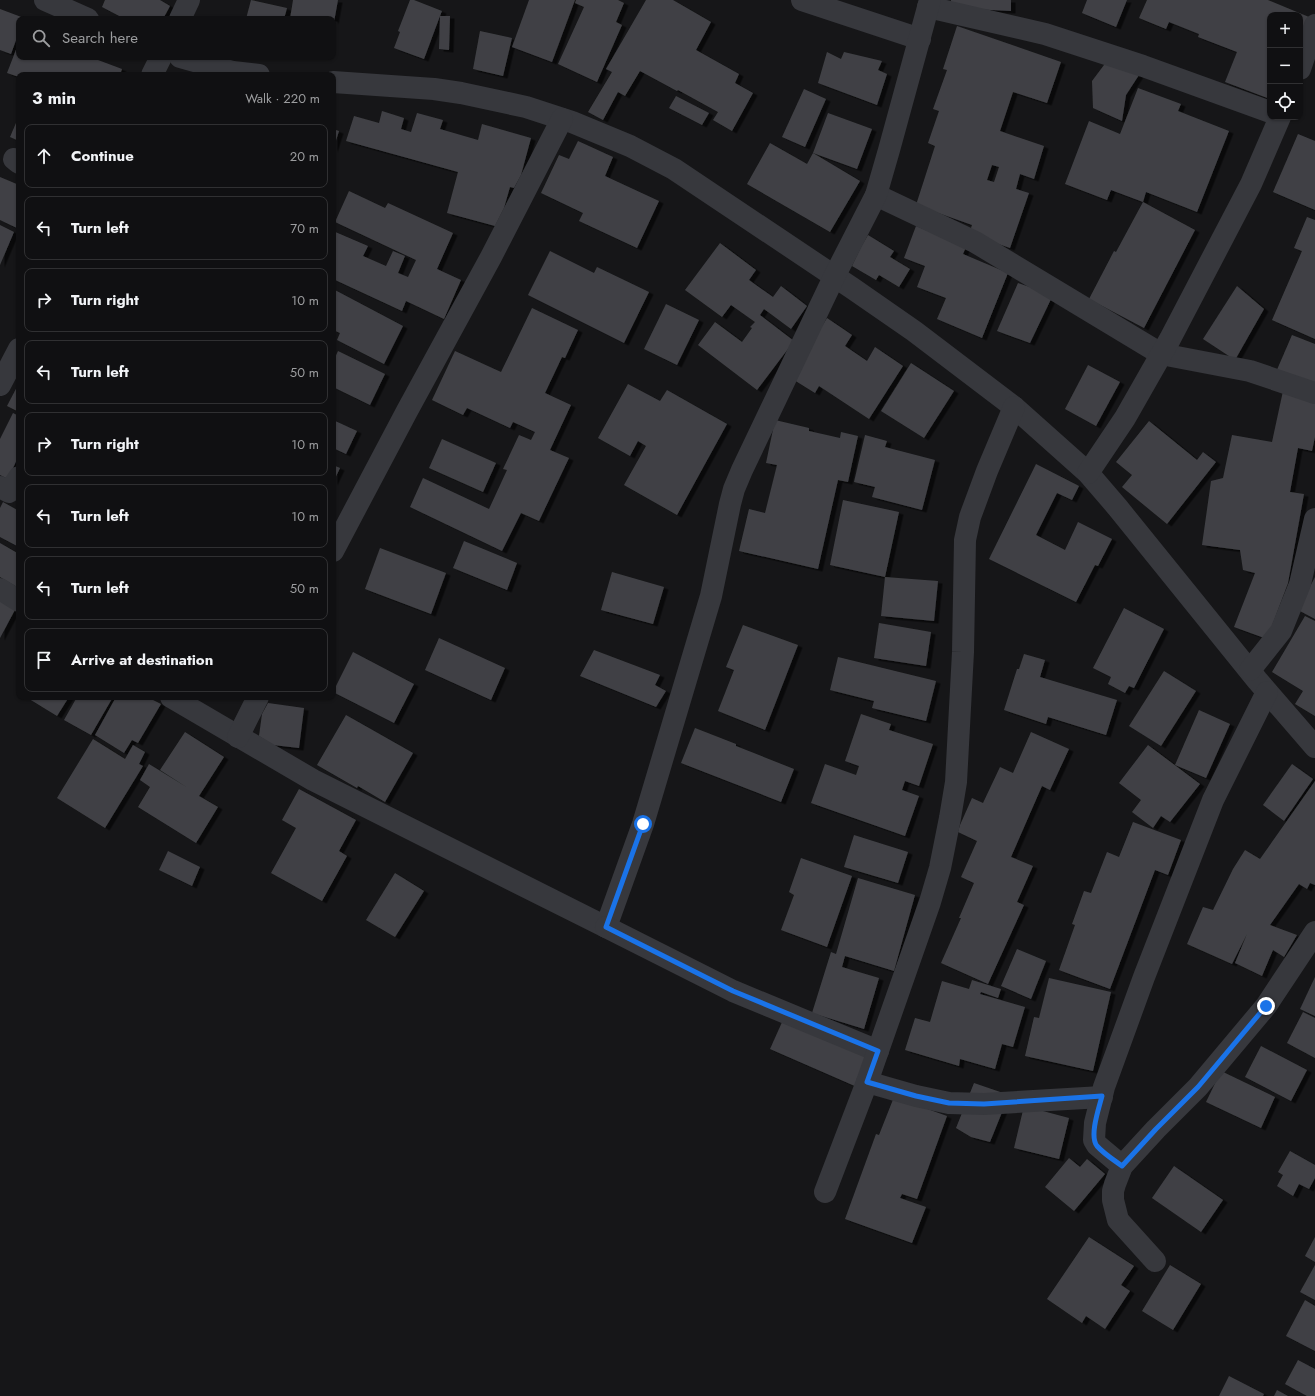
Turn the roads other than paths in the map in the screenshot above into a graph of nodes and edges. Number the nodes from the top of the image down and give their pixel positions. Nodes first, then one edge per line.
1 (46, 0) edge
2 (189, 0) edge
3 (802, 0) edge
4 (929, 3) edge
5 (81, 16) edge
6 (181, 16) edge
7 (1315, 25) edge
8 (920, 39) junction
9 (1303, 59) edge
10 (160, 60) edge
11 (191, 60) edge
12 (154, 72) edge
13 (233, 72) edge
14 (336, 82) edge
15 (1267, 111) edge
16 (562, 119) junction
17 (1279, 120) edge
18 (876, 195) junction
19 (834, 277) junction
20 (11, 351) edge
21 (1162, 354) junction
22 (0, 385) edge
23 (1315, 393) edge
24 (1014, 407) junction
25 (1088, 473) junction
26 (16, 481) edge
27 (0, 487) edge
28 (1315, 519) edge
29 (336, 545) edge
30 (0, 589) edge
31 (16, 599) edge
32 (1250, 670) junction
33 (1268, 692) junction
34 (176, 700) edge
35 (256, 700) edge
36 (238, 737) junction
37 (1315, 747) edge
38 (606, 927) junction
39 (1315, 932) edge
40 (878, 1051) junction
41 (867, 1082) junction
42 (1102, 1096) junction
43 (1122, 1166) junction
44 (826, 1192) dead end
45 (1155, 1261) dead end

1 - 5 street
2 - 6 street
3 - 8 street
4 - 8 street
4 - 15 street
7 - 9 street
8 - 18 street
10 - 12 street
11 - 13 street
14 - 16 street
16 - 19 street
16 - 29 street
17 - 21 street
18 - 19 street
18 - 21 street
19 - 24 street
19 - 38 street
20 - 22 street
21 - 23 street
21 - 25 street
24 - 25 street
24 - 40 street
25 - 32 street
26 - 27 street
28 - 32 street
30 - 31 street
32 - 33 street
33 - 37 street
33 - 42 street
34 - 36 street
35 - 36 street
36 - 38 street
38 - 40 street
39 - 43 street
40 - 41 street
41 - 42 street
41 - 44 street
42 - 43 street
43 - 45 street

